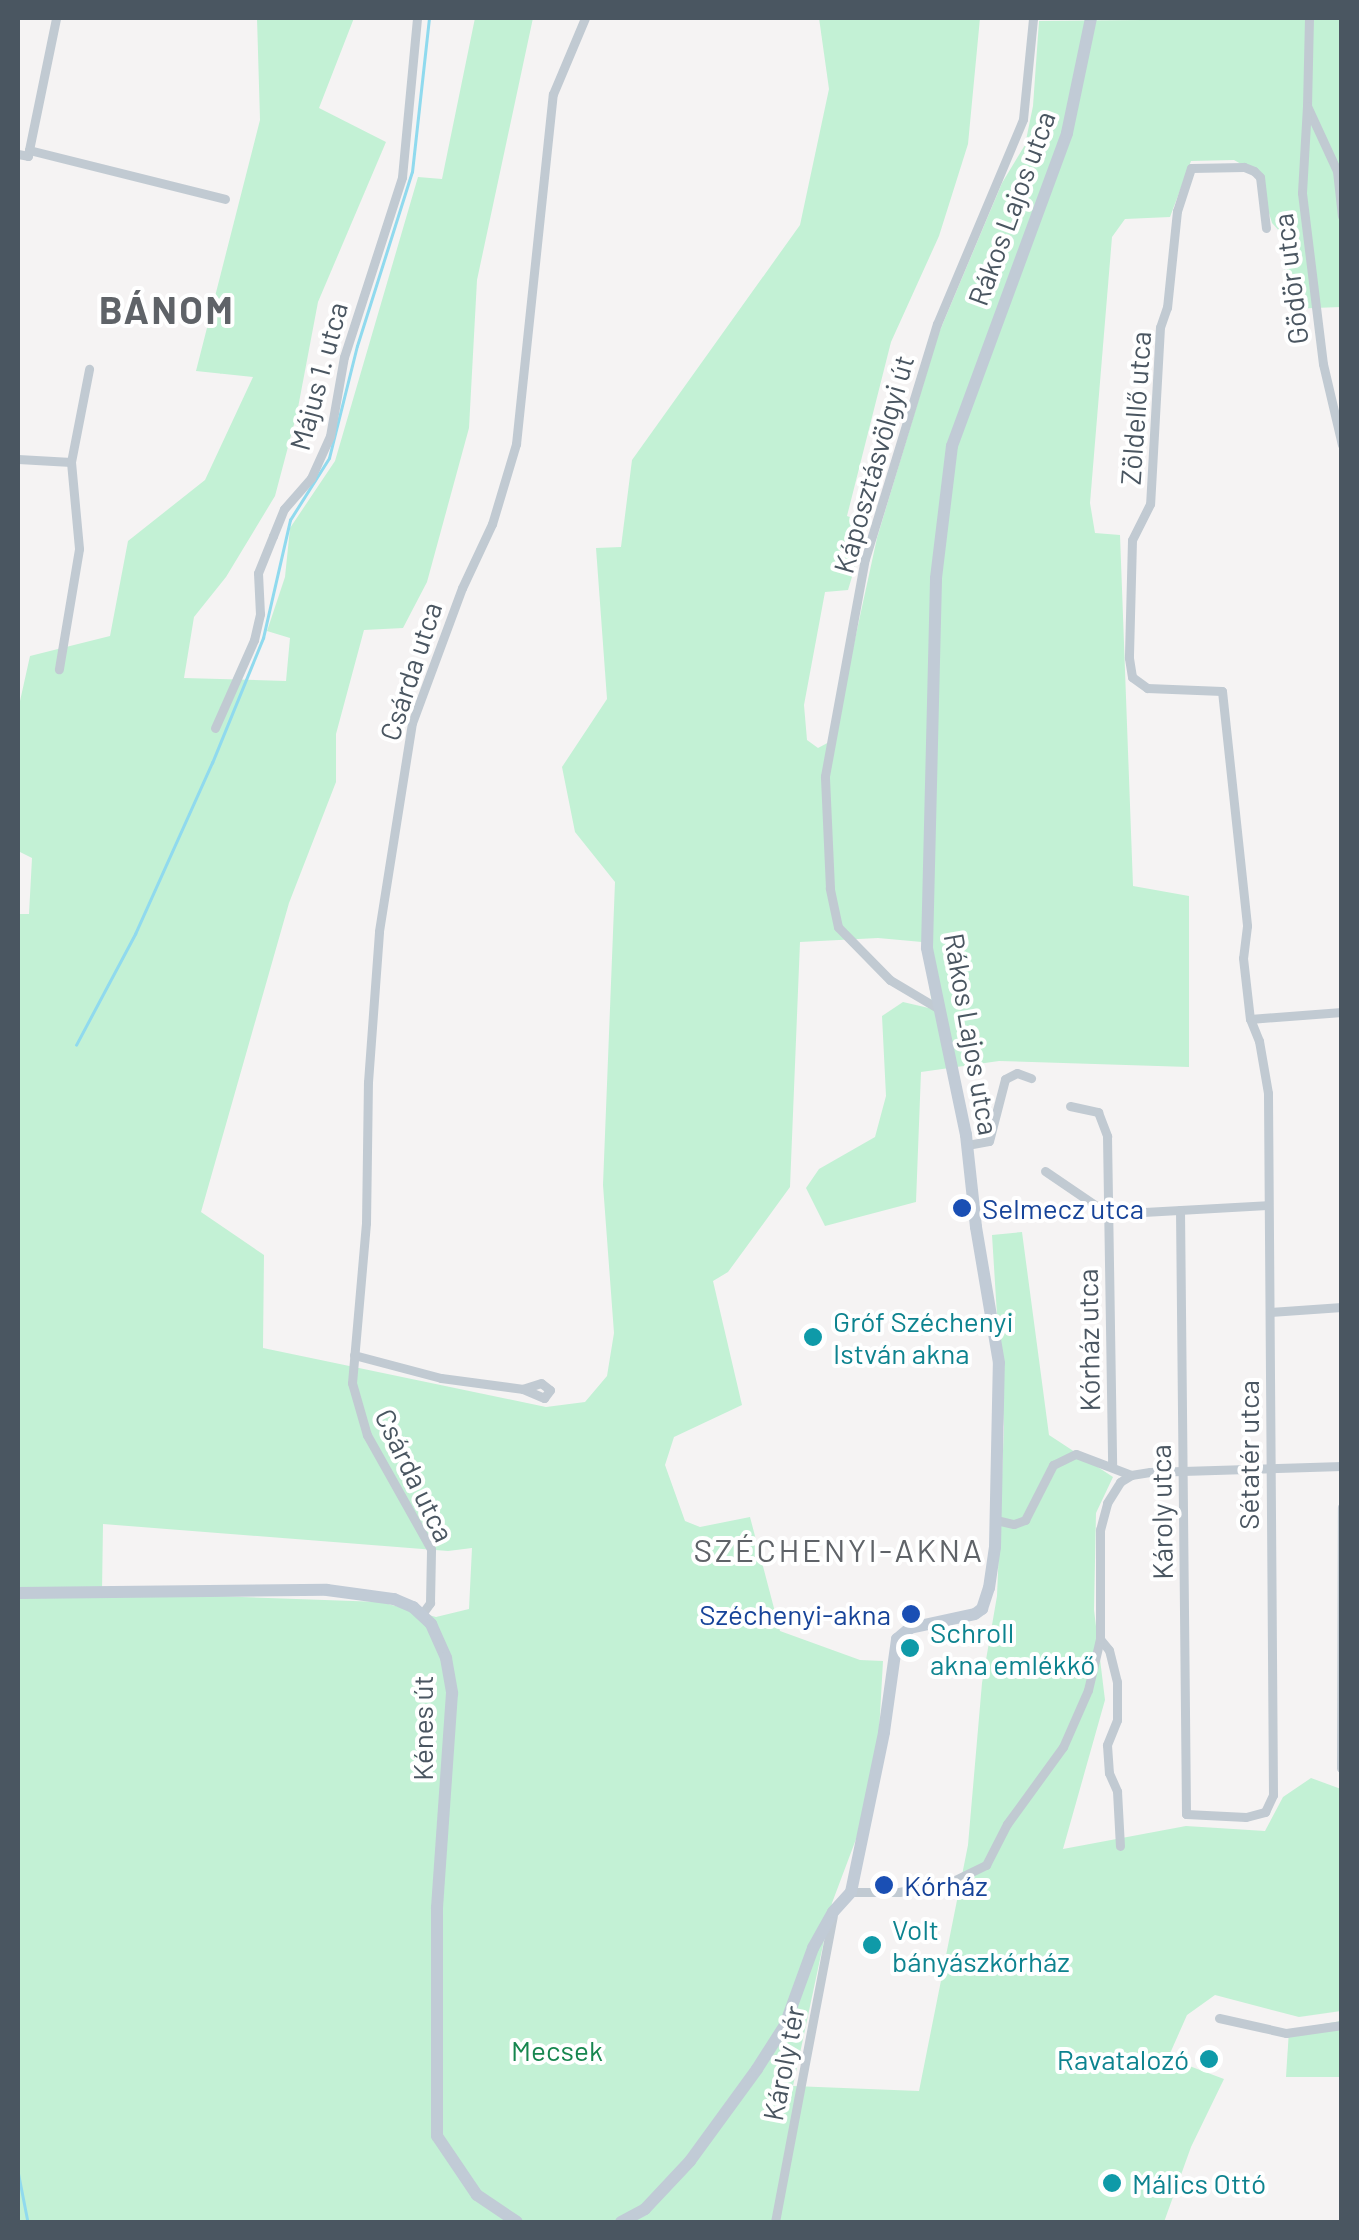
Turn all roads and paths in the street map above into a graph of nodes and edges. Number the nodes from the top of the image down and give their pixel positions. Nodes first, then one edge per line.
1 (56, 18) edge
2 (417, 18) edge
3 (585, 18) edge
4 (1033, 18) edge
5 (1091, 18) edge
6 (1309, 18) edge
7 (1307, 106) junction
8 (29, 150) junction
9 (18, 154) edge
10 (225, 199) dead end
11 (1342, 216) edge
12 (1266, 228) dead end
13 (89, 369) dead end
14 (1342, 445) edge
15 (18, 459) edge
16 (71, 462) junction
17 (59, 669) dead end
18 (215, 728) dead end
19 (939, 1009) junction
20 (1342, 1012) edge
21 (1250, 1019) junction
22 (1030, 1078) dead end
23 (1070, 1106) dead end
24 (967, 1144) junction
25 (1045, 1170) dead end
26 (1267, 1205) junction
27 (1180, 1210) junction
28 (1108, 1214) junction
29 (1342, 1307) edge
30 (1270, 1312) junction
31 (354, 1355) junction
32 (523, 1389) dead end
33 (1112, 1466) junction
34 (1342, 1466) edge
35 (1268, 1467) junction
36 (1182, 1471) junction
37 (1131, 1474) junction
38 (1342, 1508) edge
39 (996, 1520) junction
40 (18, 1593) edge
41 (422, 1614) junction
42 (1100, 1639) junction
43 (1341, 1731) edge
44 (1341, 1768) edge
45 (1186, 1814) joint
46 (1120, 1846) dead end
47 (851, 1892) junction
48 (832, 1912) junction
49 (1220, 2018) dead end
50 (1342, 2025) edge
51 (517, 2222) edge
52 (621, 2222) edge
53 (775, 2222) edge

1 - 8 street
2 - 18 street, Május 1. utca
3 - 31 street, Csárda utca
4 - 19 street, Káposztásvölgyi út
5 - 19 street, Rákos Lajos utca
6 - 7 street, Gödör utca
7 - 11 street
7 - 14 street, Gödör utca
8 - 9 street
8 - 10 street
12 - 21 street, Zöldellő utca
13 - 16 street
15 - 16 street
16 - 17 street
19 - 24 street, Rákos Lajos utca
20 - 21 street
21 - 26 street, Sétatér utca
22 - 24 street
23 - 28 street
24 - 39 street, Rákos Lajos utca
25 - 28 street
26 - 27 street
26 - 30 street, Sétatér utca
27 - 28 street
27 - 36 street, Károly utca
28 - 33 street, Kórház utca
29 - 30 street
30 - 35 street, Sétatér utca
31 - 32 street, Csárda utca
31 - 41 street, Csárda utca
33 - 37 street
33 - 39 street
34 - 35 street
35 - 36 street
35 - 45 street, Sétatér utca
36 - 37 street
36 - 45 street, Károly utca
37 - 42 street
38 - 43 street
39 - 47 street, Rákos Lajos utca
40 - 41 street
41 - 51 street, Kénes út
42 - 46 street
42 - 47 street
43 - 44 street
47 - 48 street
48 - 52 street
48 - 53 street, Károly tér
49 - 50 street

